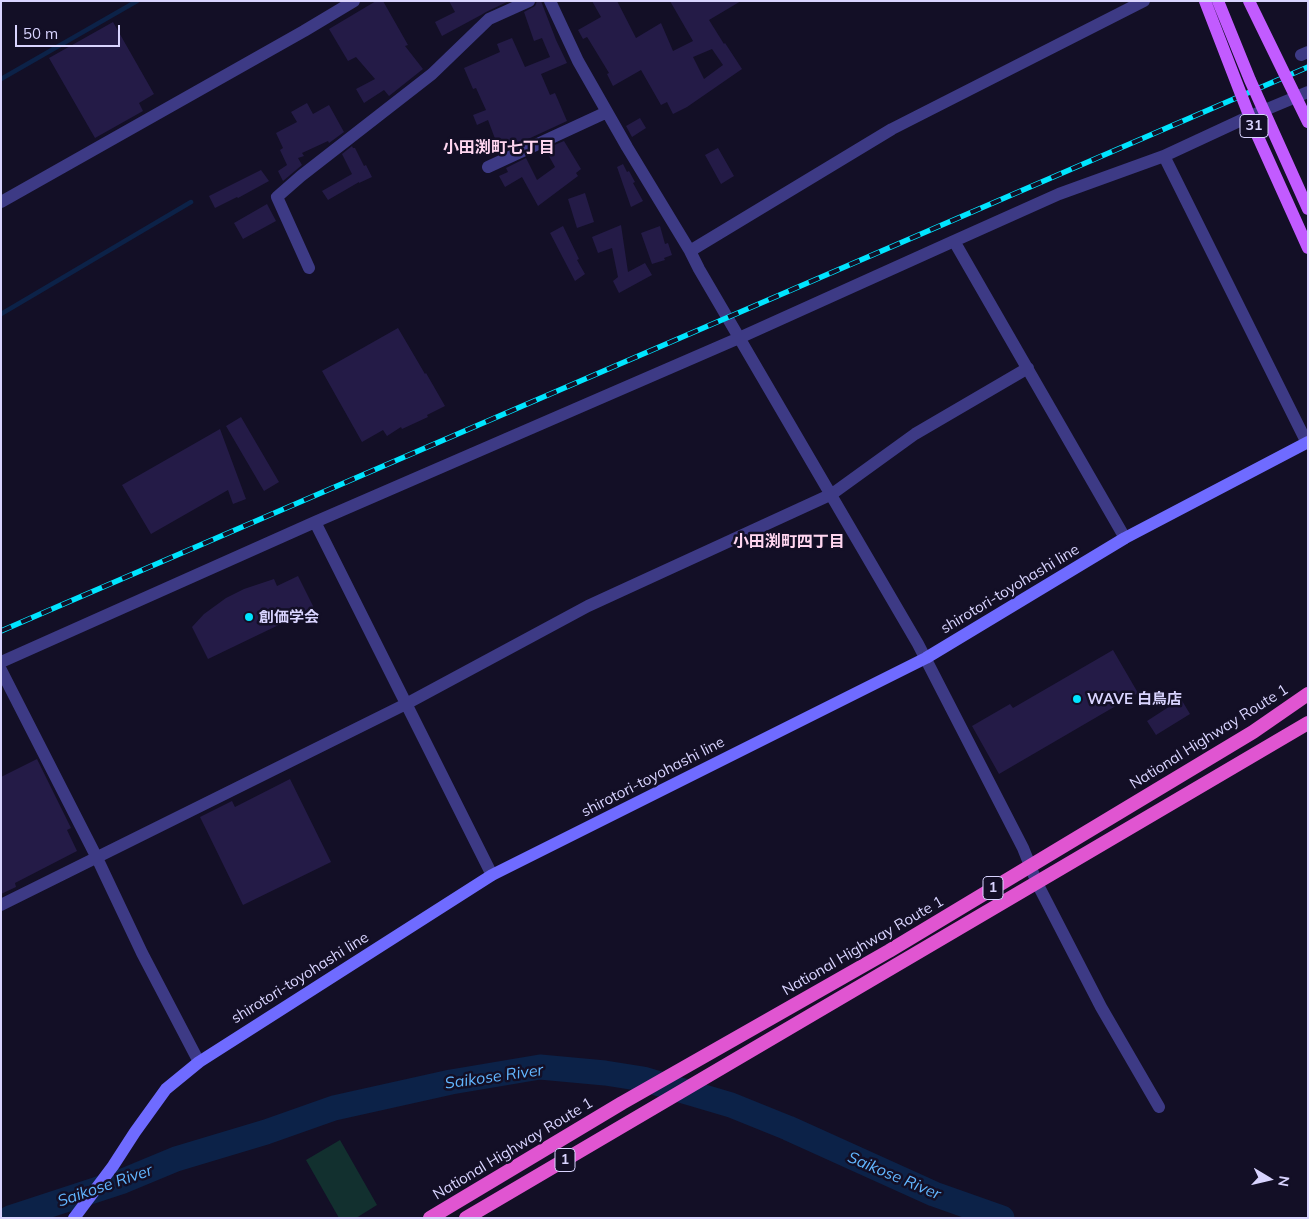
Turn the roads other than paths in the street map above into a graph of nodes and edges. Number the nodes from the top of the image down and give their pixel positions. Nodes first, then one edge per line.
1 (354, 1) edge
2 (529, 1) edge
3 (550, 1) edge
4 (1144, 1) edge
5 (1205, 1) edge
6 (1218, 1) edge
7 (1249, 1) edge
8 (1308, 92) edge
9 (607, 112) junction
10 (1308, 122) edge
11 (1164, 156) junction
12 (488, 167) dead end
13 (1, 202) edge
14 (1308, 209) edge
15 (954, 240) junction
16 (1308, 248) edge
17 (690, 251) junction
18 (309, 268) dead end
19 (739, 338) junction
20 (1028, 368) junction
21 (1307, 442) edge
22 (832, 494) junction
23 (315, 522) junction
24 (1125, 538) junction
25 (926, 658) junction
26 (1, 662) edge
27 (1, 670) edge
28 (1308, 694) edge
29 (406, 704) junction
30 (1308, 723) edge
31 (97, 858) junction
32 (1029, 866) junction
33 (492, 875) junction
34 (1036, 883) junction
35 (1, 905) edge
36 (199, 1062) junction
37 (1160, 1107) dead end
38 (74, 1218) edge
39 (430, 1218) edge
40 (466, 1218) edge

1 - 13 street
2 - 18 street
3 - 9 street
4 - 17 street
5 - 16 main road, 31, bridge
6 - 14 main road, 31, bridge
7 - 10 main road, bridge
8 - 11 street
9 - 12 street
9 - 17 street
11 - 15 street
11 - 21 street
15 - 19 street
15 - 20 street
17 - 19 street
19 - 22 street
19 - 23 street
20 - 22 street
20 - 24 street
21 - 24 main road, shirotori-toyohashi line
22 - 25 street
22 - 29 street
23 - 26 street
23 - 29 street
24 - 25 main road, shirotori-toyohashi line
25 - 32 street
25 - 33 main road, shirotori-toyohashi line
27 - 31 street
28 - 32 highway, National Highway Route 1 / 1
29 - 31 street
29 - 33 street
30 - 34 highway, 1
31 - 35 street
31 - 36 street
32 - 34 street
32 - 39 highway, National Highway Route 1 / 1
33 - 36 main road, shirotori-toyohashi line
34 - 37 street
34 - 40 highway, 1
36 - 38 main road, shirotori-toyohashi line

